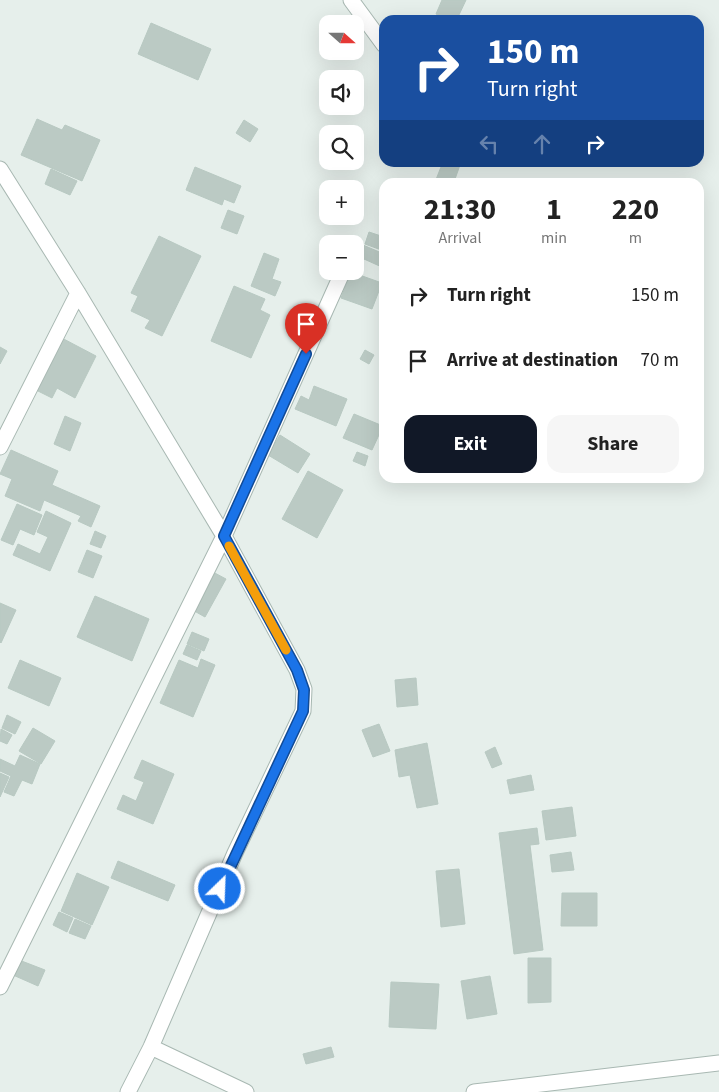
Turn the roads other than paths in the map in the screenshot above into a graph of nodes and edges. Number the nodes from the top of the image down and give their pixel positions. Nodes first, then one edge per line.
1 (352, 0) edge
2 (379, 38) edge
3 (0, 169) edge
4 (339, 280) edge
5 (78, 293) junction
6 (0, 447) edge
7 (224, 536) junction
8 (0, 987) edge
9 (151, 1047) junction
10 (719, 1063) edge
11 (128, 1092) edge
12 (246, 1092) edge
13 (474, 1092) edge

1 - 2 street
3 - 5 street
4 - 7 street
5 - 6 street
5 - 7 street
7 - 8 street
7 - 9 street
9 - 11 street
9 - 12 street
10 - 13 street

